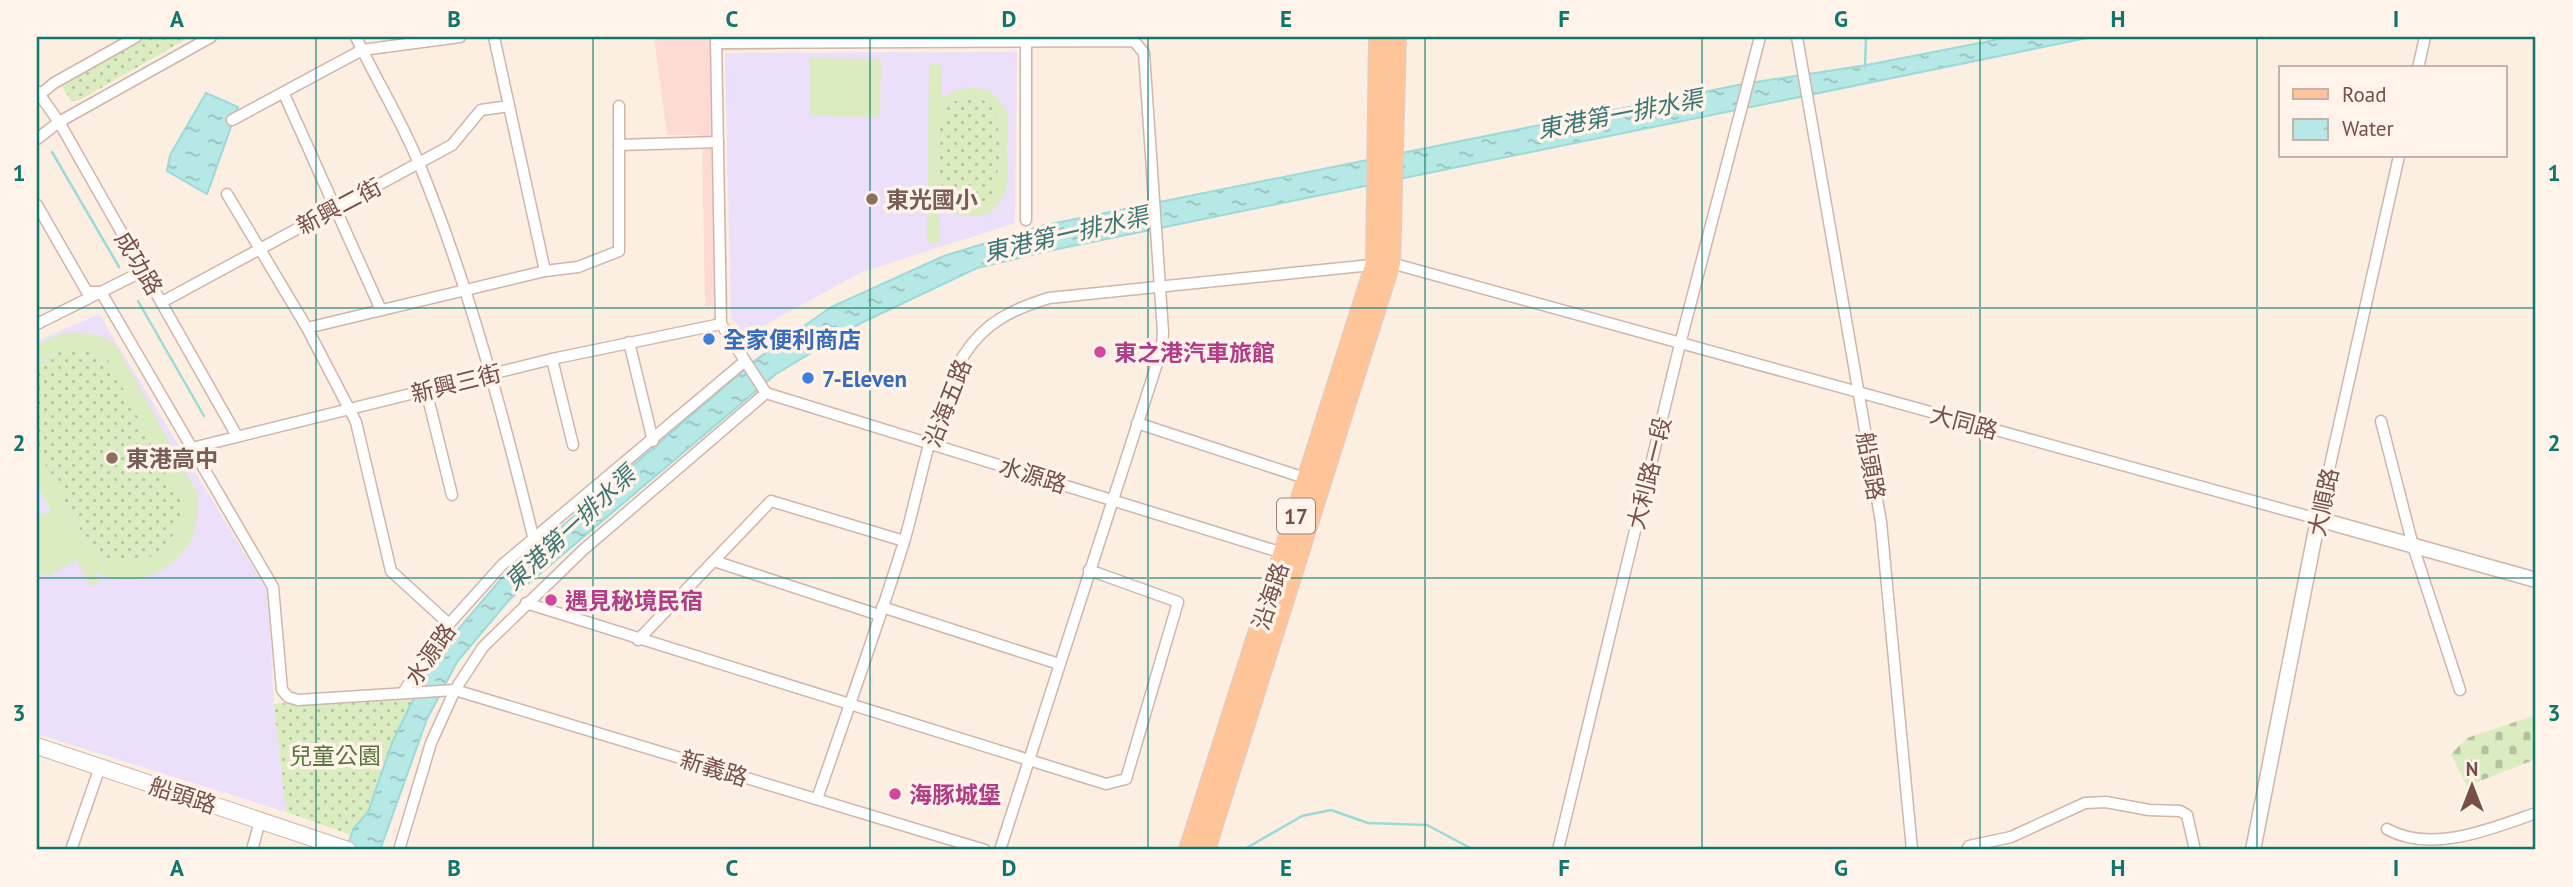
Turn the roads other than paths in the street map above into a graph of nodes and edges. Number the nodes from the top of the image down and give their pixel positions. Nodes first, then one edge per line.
1 (136, 37) edge
2 (211, 37) edge
3 (356, 37) edge
4 (460, 37) edge
5 (494, 37) edge
6 (1378, 37) edge
7 (1397, 37) edge
8 (1760, 37) edge
9 (1797, 37) edge
10 (2426, 37) edge
11 (716, 40) edge
12 (1026, 41) junction
13 (362, 50) junction
14 (2419, 66) edge
15 (38, 94) edge
16 (284, 94) junction
17 (509, 106) junction
18 (620, 106) dead end
19 (232, 120) dead end
20 (59, 122) junction
21 (37, 139) edge
22 (718, 142) junction
23 (619, 145) junction
24 (1387, 145) junction
25 (2399, 158) edge
26 (419, 164) junction
27 (227, 194) dead end
28 (37, 205) edge
29 (337, 207) junction
30 (1026, 220) dead end
31 (260, 248) junction
32 (1383, 263) junction
33 (143, 271) junction
34 (545, 271) junction
35 (1160, 286) junction
36 (465, 291) junction
37 (101, 292) junction
38 (162, 302) junction
39 (381, 310) junction
40 (37, 324) edge
41 (721, 324) junction
42 (307, 328) junction
43 (629, 342) junction
44 (1680, 344) junction
45 (552, 359) junction
46 (746, 362) junction
47 (493, 374) junction
48 (426, 390) junction
49 (1858, 392) junction
50 (766, 393) junction
51 (349, 410) junction
52 (2381, 421) dead end
53 (1137, 423) junction
54 (237, 436) junction
55 (653, 441) junction
56 (931, 444) junction
57 (573, 445) dead end
58 (192, 448) junction
59 (1308, 479) junction
60 (452, 495) dead end
61 (1112, 498) junction
62 (2319, 519) junction
63 (533, 536) junction
64 (904, 541) junction
65 (2413, 546) junction
66 (1292, 556) junction
67 (714, 561) junction
68 (1089, 570) junction
69 (2536, 580) edge
70 (526, 603) junction
71 (881, 611) junction
72 (449, 624) junction
73 (638, 640) junction
74 (1059, 664) junction
75 (454, 690) junction
76 (2460, 690) dead end
77 (409, 691) junction
78 (850, 704) junction
79 (37, 746) edge
80 (1029, 759) junction
81 (100, 767) junction
82 (817, 799) junction
83 (2536, 813) edge
84 (260, 821) junction
85 (2387, 829) dead end
86 (1208, 845) edge
87 (71, 850) edge
88 (252, 850) edge
89 (348, 850) edge
90 (399, 850) edge
91 (985, 850) edge
92 (1000, 850) edge
93 (1188, 850) edge
94 (1558, 850) edge
95 (1912, 850) edge
96 (1967, 850) edge
97 (2195, 850) edge
98 (2253, 850) edge

1 - 15 street
2 - 20 street
3 - 13 street
4 - 13 street
5 - 17 street
6 - 24 main road, 17
7 - 24 main road, 17
8 - 44 street, 大利路一段
9 - 49 street, 船頭路
10 - 14 street
11 - 12 street
11 - 22 street
12 - 30 street
12 - 35 street
13 - 16 street
13 - 26 street
15 - 20 street, 成功路
16 - 19 street
16 - 29 street
17 - 26 street, 新興二街
17 - 34 street
18 - 23 street
20 - 21 street
20 - 33 street, 成功路
22 - 23 street
22 - 41 street
23 - 34 street
24 - 32 main road, 沿海路 / 17
24 - 32 main road, 沿海路 / 17
25 - 62 street, 大順路
26 - 29 street, 新興二街
26 - 36 street
27 - 31 street
28 - 37 street
29 - 31 street, 新興二街
29 - 39 street
31 - 38 street, 新興二街
31 - 42 street
32 - 35 street, 沿海五路
32 - 44 street, 大同路
32 - 59 main road, 沿海路 / 17
32 - 66 main road, 沿海路 / 17
33 - 37 street
33 - 38 street, 成功路
34 - 36 street
35 - 53 street
35 - 56 street, 沿海五路
36 - 39 street
36 - 47 street
37 - 40 street
37 - 58 street
38 - 54 street, 成功路
39 - 42 street
41 - 43 street, 新興三街
41 - 46 street
42 - 51 street
43 - 45 street, 新興三街
43 - 55 street
44 - 49 street, 大同路
44 - 94 street, 大利路一段
45 - 47 street, 新興三街
45 - 57 street
46 - 50 street
46 - 55 street, 水源路
47 - 48 street, 新興三街
47 - 63 street
48 - 51 street, 新興三街
48 - 60 street
49 - 62 street, 大同路
49 - 95 street, 船頭路
50 - 56 street, 水源路
50 - 70 street, 水源路
51 - 54 street, 新興三街
51 - 72 street
52 - 65 street
53 - 59 street
53 - 61 street
54 - 58 street, 新興三街
55 - 63 street, 水源路
56 - 61 street, 水源路
56 - 64 street, 沿海五路
58 - 77 street, 水源路
59 - 66 main road, 沿海路 / 17
61 - 66 street, 水源路
61 - 68 street
62 - 65 street, 大同路
62 - 98 street, 大順路
63 - 72 street, 水源路
64 - 67 street
64 - 71 street, 沿海五路
65 - 69 street, 大同路
65 - 76 street
66 - 86 main road, 沿海路 / 17
66 - 93 main road, 沿海路 / 17
67 - 71 street
67 - 73 street
68 - 74 street
68 - 80 street
70 - 73 street
70 - 75 street, 水源路
71 - 74 street
71 - 78 street, 沿海五路
72 - 77 street, 水源路
73 - 78 street
74 - 80 street
75 - 77 street, 新義路
75 - 82 street, 新義路
75 - 90 street, 水源路
78 - 80 street
78 - 82 street, 沿海五路
79 - 81 main road, 船頭路
80 - 92 street
81 - 84 main road, 船頭路
81 - 87 street
82 - 91 street, 新義路
83 - 85 street
84 - 88 street
84 - 89 main road, 船頭路
96 - 97 street

